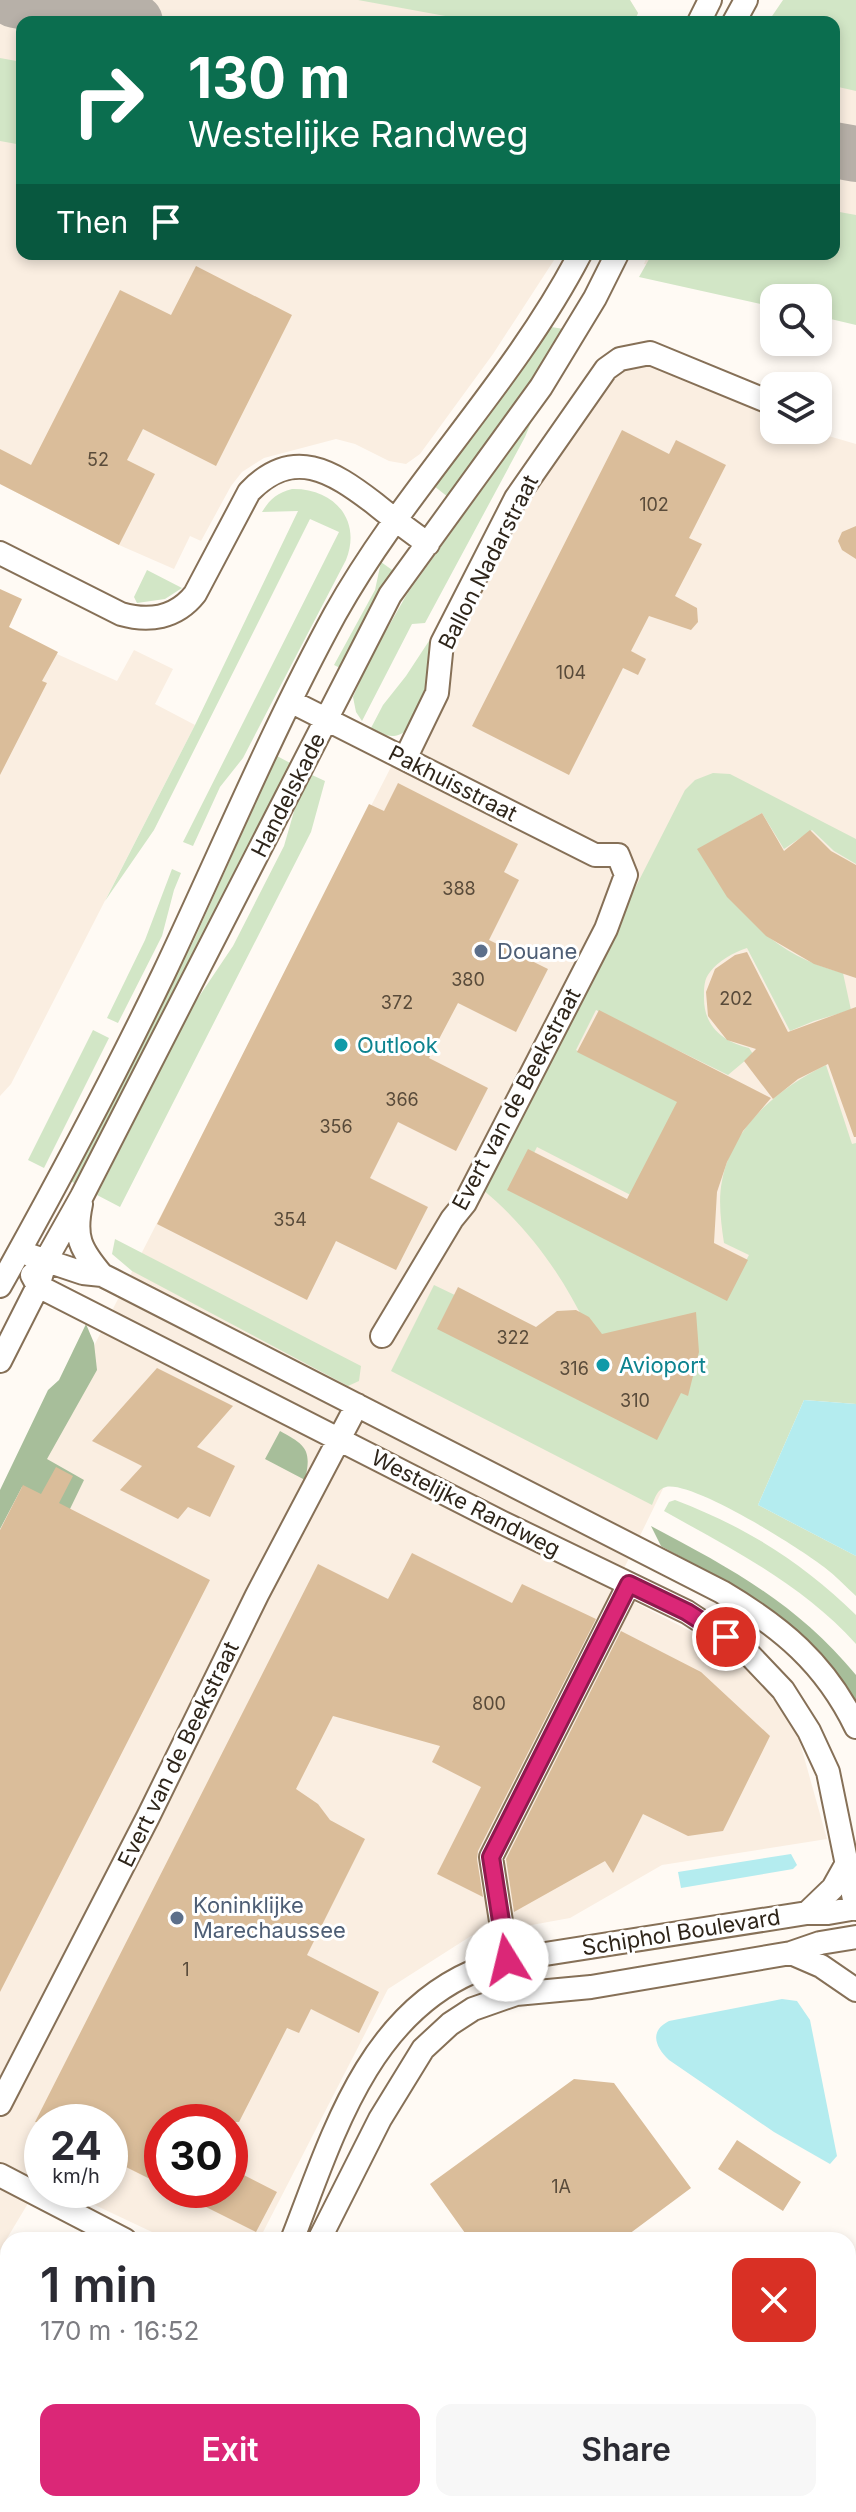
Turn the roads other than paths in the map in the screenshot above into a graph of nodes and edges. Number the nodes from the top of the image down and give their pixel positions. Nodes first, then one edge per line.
1 (577, 260) edge
2 (614, 260) edge
3 (760, 398) edge
4 (396, 520) junction
5 (428, 544) junction
6 (0, 553) edge
7 (292, 702) junction
8 (326, 720) junction
9 (405, 759) junction
10 (618, 855) joint
11 (82, 1196) junction
12 (18, 1253) junction
13 (46, 1260) junction
14 (102, 1275) junction
15 (0, 1286) edge
16 (38, 1286) junction
17 (382, 1336) dead end
18 (0, 1361) edge
19 (357, 1405) junction
20 (338, 1438) junction
21 (629, 1584) junction
22 (856, 1727) edge
23 (847, 1863) junction
24 (856, 1909) edge
25 (807, 1913) junction
26 (856, 1937) edge
27 (791, 1953) junction
28 (507, 1960) junction
29 (856, 1990) edge
30 (516, 1994) junction
31 (0, 2104) edge
32 (0, 2175) edge
33 (110, 2232) edge
34 (295, 2232) edge
35 (323, 2232) edge
36 (188, 2512) edge
37 (201, 2512) edge

1 - 4 street, Handelskade
2 - 5 street, Handelskade
3 - 9 street, Ballon Nadarstraat
4 - 5 street
4 - 6 street
4 - 7 street, Handelskade
5 - 8 street, Handelskade
7 - 8 street, Pakhuisstraat
7 - 12 street, Handelskade
8 - 9 street, Pakhuisstraat
8 - 11 street, Handelskade
9 - 10 street, Pakhuisstraat
10 - 17 street, Evert van de Beekstraat
11 - 13 street, Handelskade
11 - 14 street, Westelijke Randweg
12 - 13 street, Westelijke Randweg
12 - 15 street, Handelskade
12 - 16 street
13 - 14 street, Westelijke Randweg
13 - 16 street, Handelskade
14 - 19 street, Westelijke Randweg
16 - 18 street, Handelskade
16 - 20 street, Westelijke Randweg
19 - 20 street, Evert van de Beekstraat
19 - 22 street, Westelijke Randweg
20 - 21 street, Westelijke Randweg
20 - 31 street, Evert van de Beekstraat
21 - 23 street, Westelijke Randweg
21 - 28 street
23 - 24 street, Westelijke Randweg
23 - 25 street
24 - 25 street, Schiphol Boulevard
25 - 28 street, Schiphol Boulevard
26 - 27 street, Schiphol Boulevard
27 - 29 street
27 - 30 street, Schiphol Boulevard
28 - 30 street
28 - 34 street, Schiphol Boulevard
30 - 35 street, Schiphol Boulevard
32 - 33 street
36 - 37 main road

